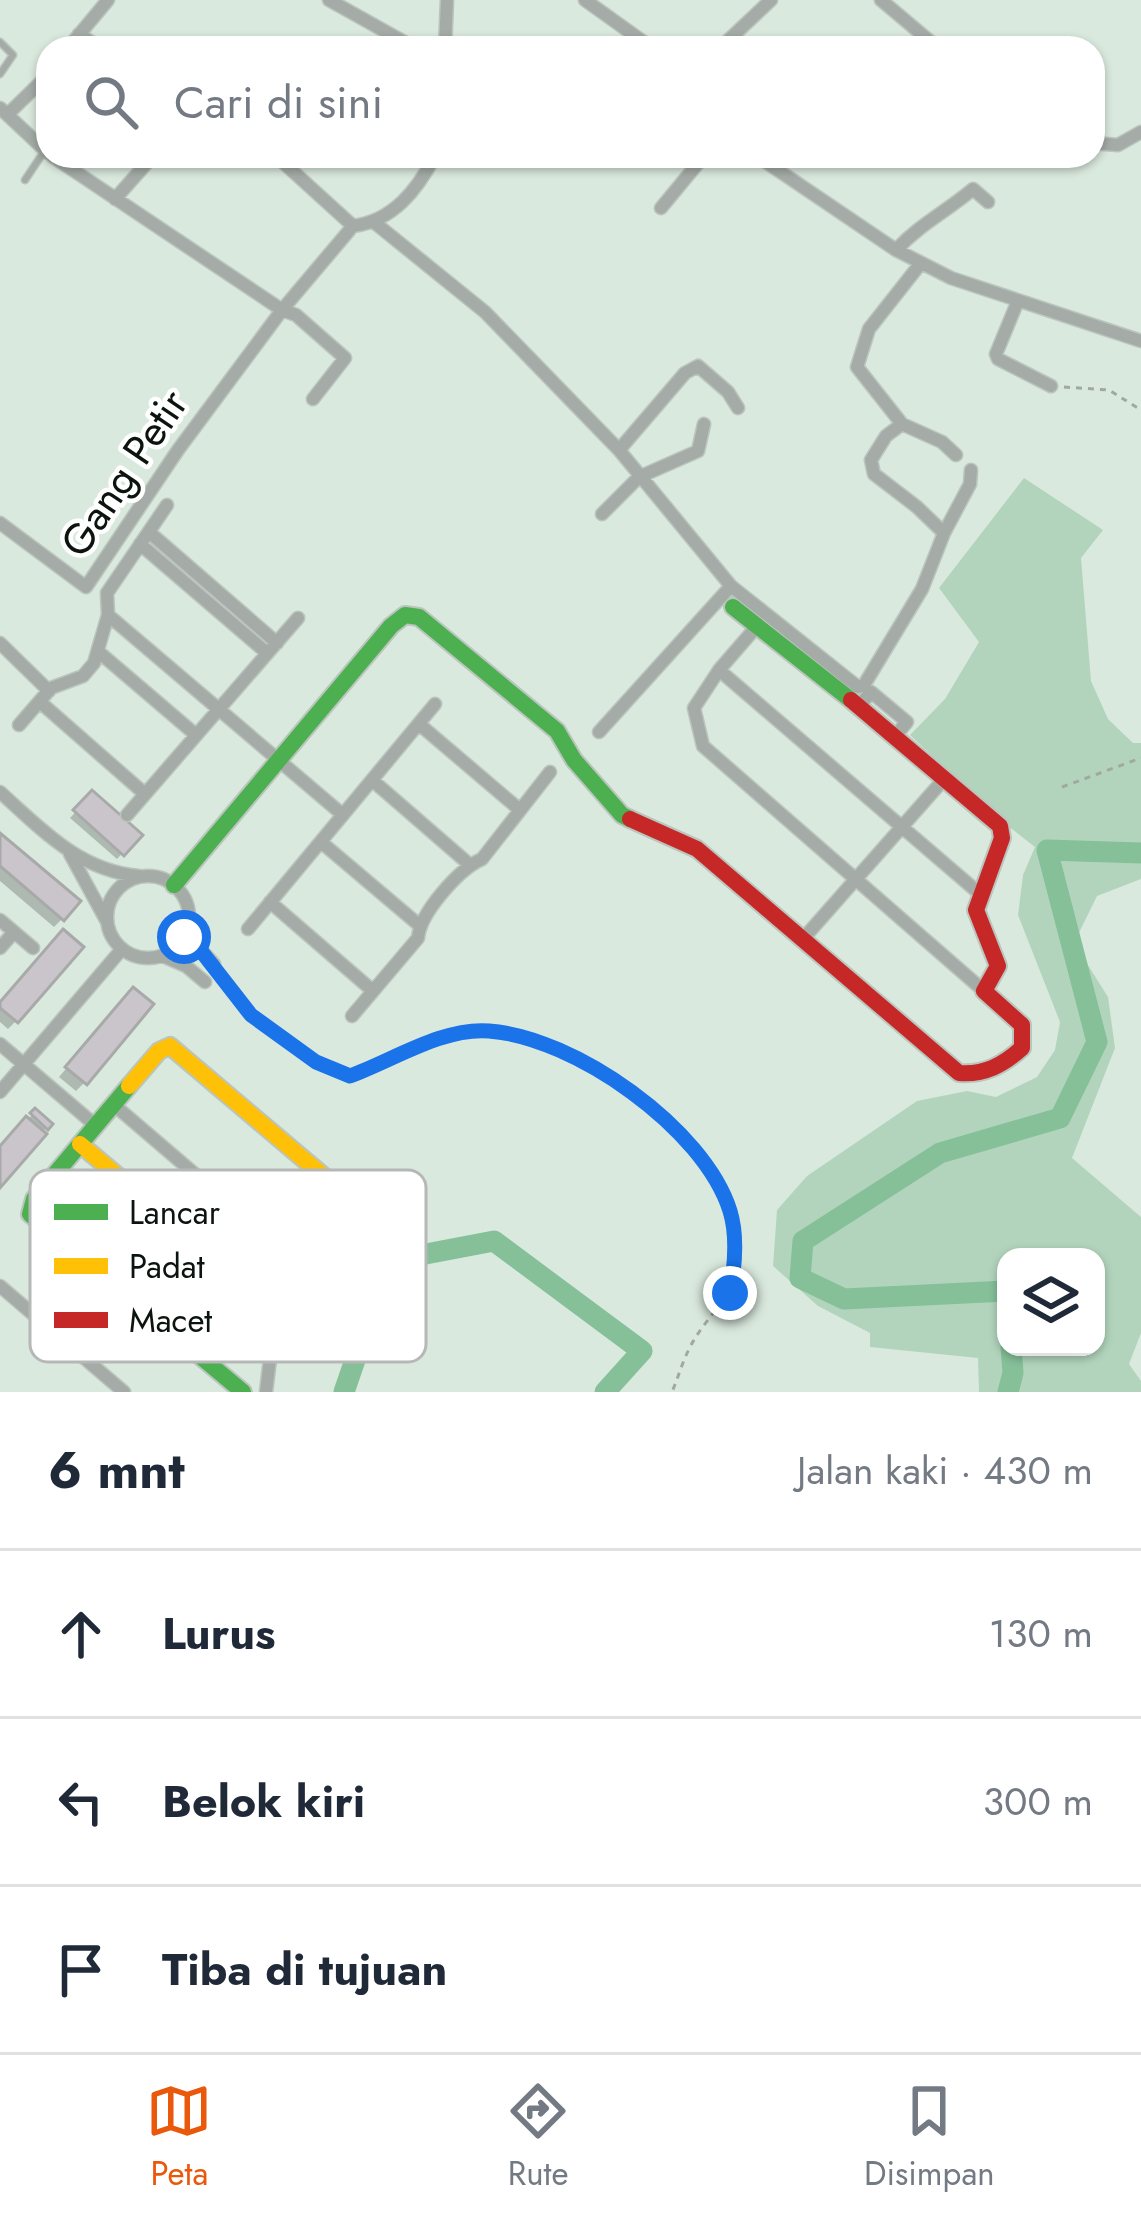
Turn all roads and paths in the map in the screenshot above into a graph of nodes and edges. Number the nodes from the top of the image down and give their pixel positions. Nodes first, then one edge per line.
1 (107, 0) edge
2 (329, 0) edge
3 (447, 0) edge
4 (585, 0) edge
5 (772, 0) edge
6 (881, 0) edge
7 (79, 34) joint
8 (82, 36) edge
9 (394, 36) edge
10 (446, 36) edge
11 (635, 36) edge
12 (733, 36) edge
13 (924, 36) edge
14 (0, 42) edge
15 (0, 74) edge
16 (36, 85) edge
17 (4, 111) edge
18 (1141, 132) edge
19 (36, 142) edge
20 (1105, 144) edge
21 (36, 167) edge
22 (70, 168) edge
23 (143, 168) edge
24 (288, 168) edge
25 (429, 168) edge
26 (694, 168) edge
27 (776, 168) edge
28 (25, 180) dead end
29 (116, 199) junction
30 (988, 202) dead end
31 (662, 208) dead end
32 (375, 223) junction
33 (353, 226) junction
34 (896, 250) junction
35 (921, 263) junction
36 (1017, 303) junction
37 (282, 310) junction
38 (1141, 341) edge
39 (1051, 386) joint
40 (314, 399) dead end
41 (738, 408) dead end
42 (1141, 410) edge
43 (704, 424) dead end
44 (902, 424) junction
45 (620, 450) junction
46 (956, 455) dead end
47 (971, 470) dead end
48 (640, 477) junction
49 (167, 505) dead end
50 (602, 514) dead end
51 (0, 523) edge
52 (944, 533) junction
53 (145, 538) junction
54 (731, 586) junction
55 (734, 608) dead end
56 (108, 614) junction
57 (298, 618) dead end
58 (758, 625) junction
59 (0, 643) edge
60 (272, 648) junction
61 (100, 652) junction
62 (719, 670) junction
63 (44, 696) junction
64 (435, 704) dead end
65 (219, 709) junction
66 (419, 724) junction
67 (19, 725) dead end
68 (599, 732) dead end
69 (196, 735) junction
70 (1141, 758) edge
71 (279, 759) junction
72 (550, 772) dead end
73 (945, 778) junction
74 (372, 780) junction
75 (1062, 787) dead end
76 (0, 792) edge
77 (146, 794) junction
78 (520, 810) junction
79 (127, 815) dead end
80 (343, 815) junction
81 (902, 827) junction
82 (321, 842) junction
83 (69, 853) junction
84 (470, 865) junction
85 (143, 877) junction
86 (855, 880) junction
87 (174, 885) junction
88 (980, 894) junction
89 (271, 902) junction
90 (0, 920) edge
91 (107, 922) junction
92 (189, 923) junction
93 (419, 925) junction
94 (248, 929) dead end
95 (14, 932) junction
96 (803, 939) junction
97 (33, 947) dead end
98 (0, 948) edge
99 (122, 949) junction
100 (163, 956) junction
101 (214, 964) joint
102 (205, 982) dead end
103 (373, 991) junction
104 (984, 991) junction
105 (352, 1016) dead end
106 (0, 1045) edge
107 (23, 1064) junction
108 (0, 1092) edge
109 (113, 1104) junction
110 (95, 1125) junction
111 (80, 1144) junction
112 (58, 1170) edge
113 (111, 1170) edge
114 (190, 1170) edge
115 (317, 1170) edge
116 (0, 1286) edge
117 (30, 1312) edge
118 (89, 1362) edge
119 (206, 1362) edge
120 (270, 1362) edge
121 (124, 1392) edge
122 (242, 1392) edge
123 (266, 1392) edge
124 (672, 1392) edge

1 - 7 street
2 - 9 street
3 - 10 street
4 - 11 street
5 - 12 street
6 - 13 street
7 - 8 street
14 - 15 lane
16 - 17 street
17 - 19 street
18 - 20 street
21 - 28 lane
22 - 29 street
23 - 29 street
24 - 33 street
25 - 32 street
26 - 31 street
27 - 34 street
29 - 37 street
30 - 34 street
32 - 33 street
32 - 45 street
33 - 37 street
34 - 35 street
35 - 36 street
35 - 44 street
36 - 38 street
36 - 39 street
37 - 40 street
37 - 51 street, Gang Petir
39 - 42 path
41 - 45 street
43 - 48 street
44 - 46 street
44 - 52 street
45 - 48 street
47 - 52 street
48 - 50 street
48 - 54 street
49 - 53 street
52 - 54 street
53 - 56 street
53 - 60 street
54 - 68 street
55 - 58 street
56 - 61 street
56 - 65 street
57 - 60 street
58 - 62 street
58 - 73 street
59 - 63 street
60 - 65 street
61 - 63 street
61 - 69 street
62 - 81 street
62 - 86 street
63 - 67 street
63 - 77 street
64 - 66 street
65 - 69 street
65 - 71 street
66 - 74 street
66 - 78 street
69 - 77 street
70 - 75 path
71 - 80 street
71 - 87 street
71 - 96 street
72 - 78 street
73 - 81 street
73 - 88 street
74 - 80 street
74 - 84 street
76 - 83 street
77 - 79 street
78 - 84 street
80 - 82 street
81 - 86 street
81 - 88 street
82 - 89 street
82 - 93 street
83 - 85 street
83 - 91 street
84 - 93 street
85 - 87 street
85 - 91 street
86 - 96 street
86 - 104 street
87 - 92 street
88 - 104 street
89 - 94 street
89 - 103 street
90 - 95 street
91 - 99 street
92 - 100 street
92 - 101 street
93 - 103 street
95 - 97 street
95 - 98 street
96 - 104 street
99 - 100 street
99 - 107 street
100 - 102 street
101 - 124 path
103 - 105 street
106 - 107 street
107 - 108 street
107 - 110 street
109 - 110 street
109 - 114 street
109 - 115 street
110 - 111 street
111 - 112 street
111 - 113 street
116 - 117 street
118 - 121 street
119 - 122 street
120 - 123 street

